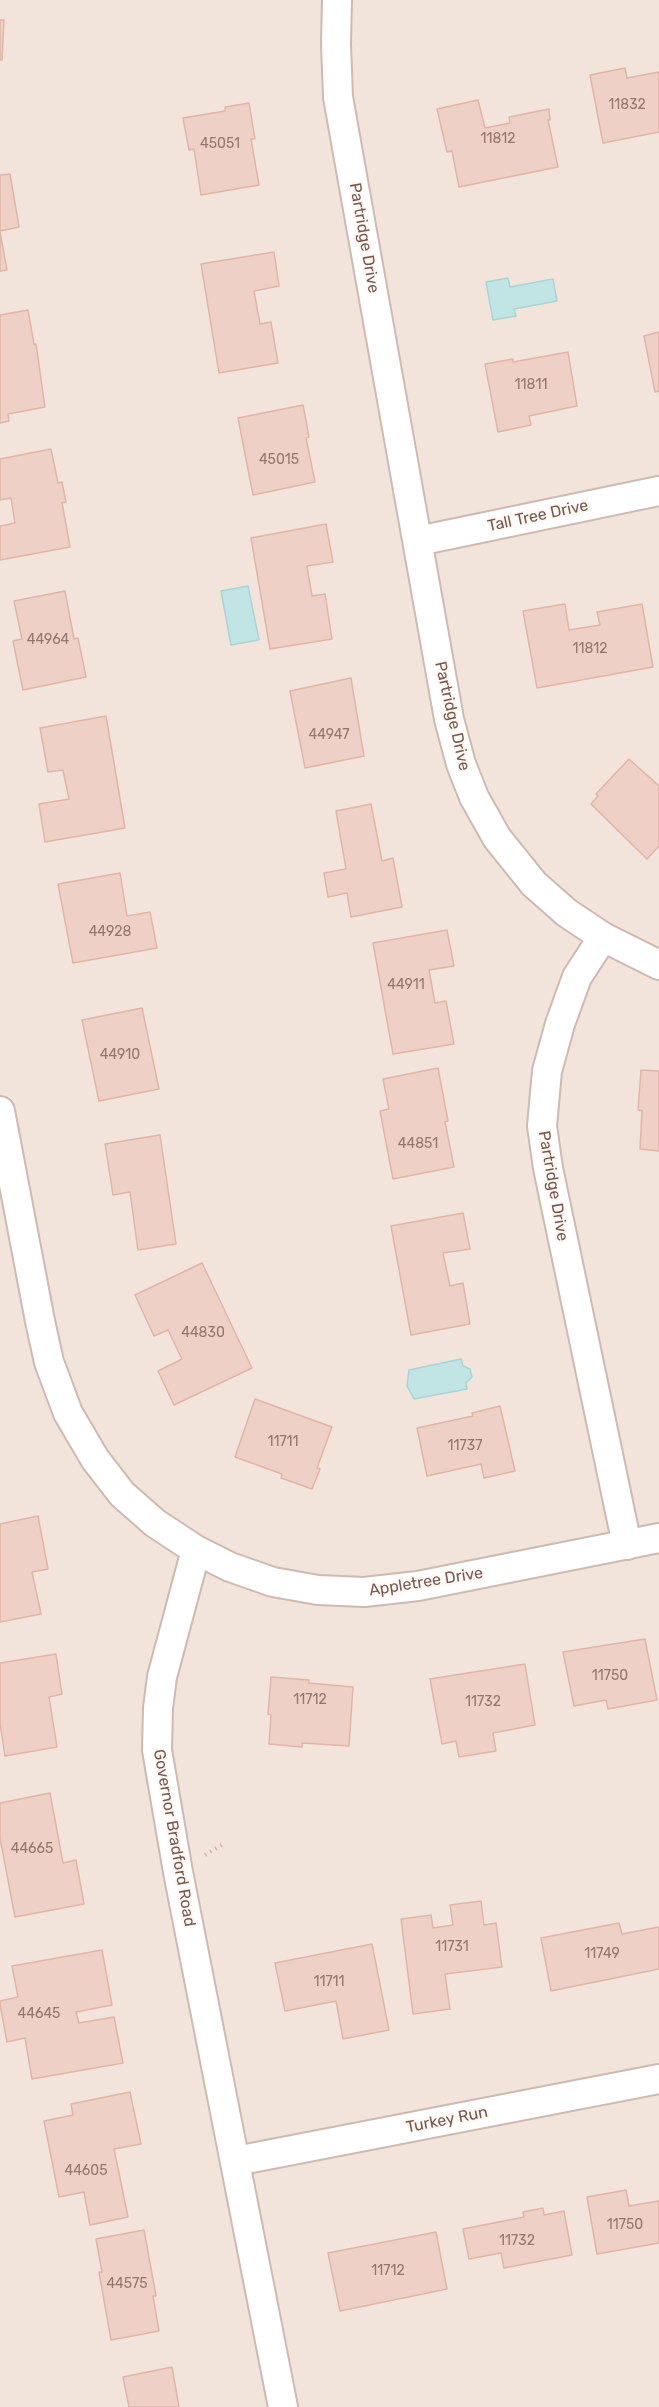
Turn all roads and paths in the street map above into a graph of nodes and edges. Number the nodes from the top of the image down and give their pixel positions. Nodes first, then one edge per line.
1 (337, 0) edge
2 (659, 491) edge
3 (418, 541) junction
4 (603, 937) junction
5 (659, 965) edge
6 (0, 1111) edge
7 (659, 1538) edge
8 (627, 1545) junction
9 (196, 1550) junction
10 (659, 2079) edge
11 (236, 2161) junction
12 (283, 2407) edge

1 - 3 street, Partridge Drive
2 - 3 street, Tall Tree Drive
3 - 4 street, Partridge Drive
4 - 5 street
4 - 8 street, Partridge Drive
6 - 9 street
7 - 8 street, Appletree Drive
8 - 9 street, Appletree Drive
9 - 11 street, Governor Bradford Road
10 - 11 street, Turkey Run
11 - 12 street, Governor Bradford Road

